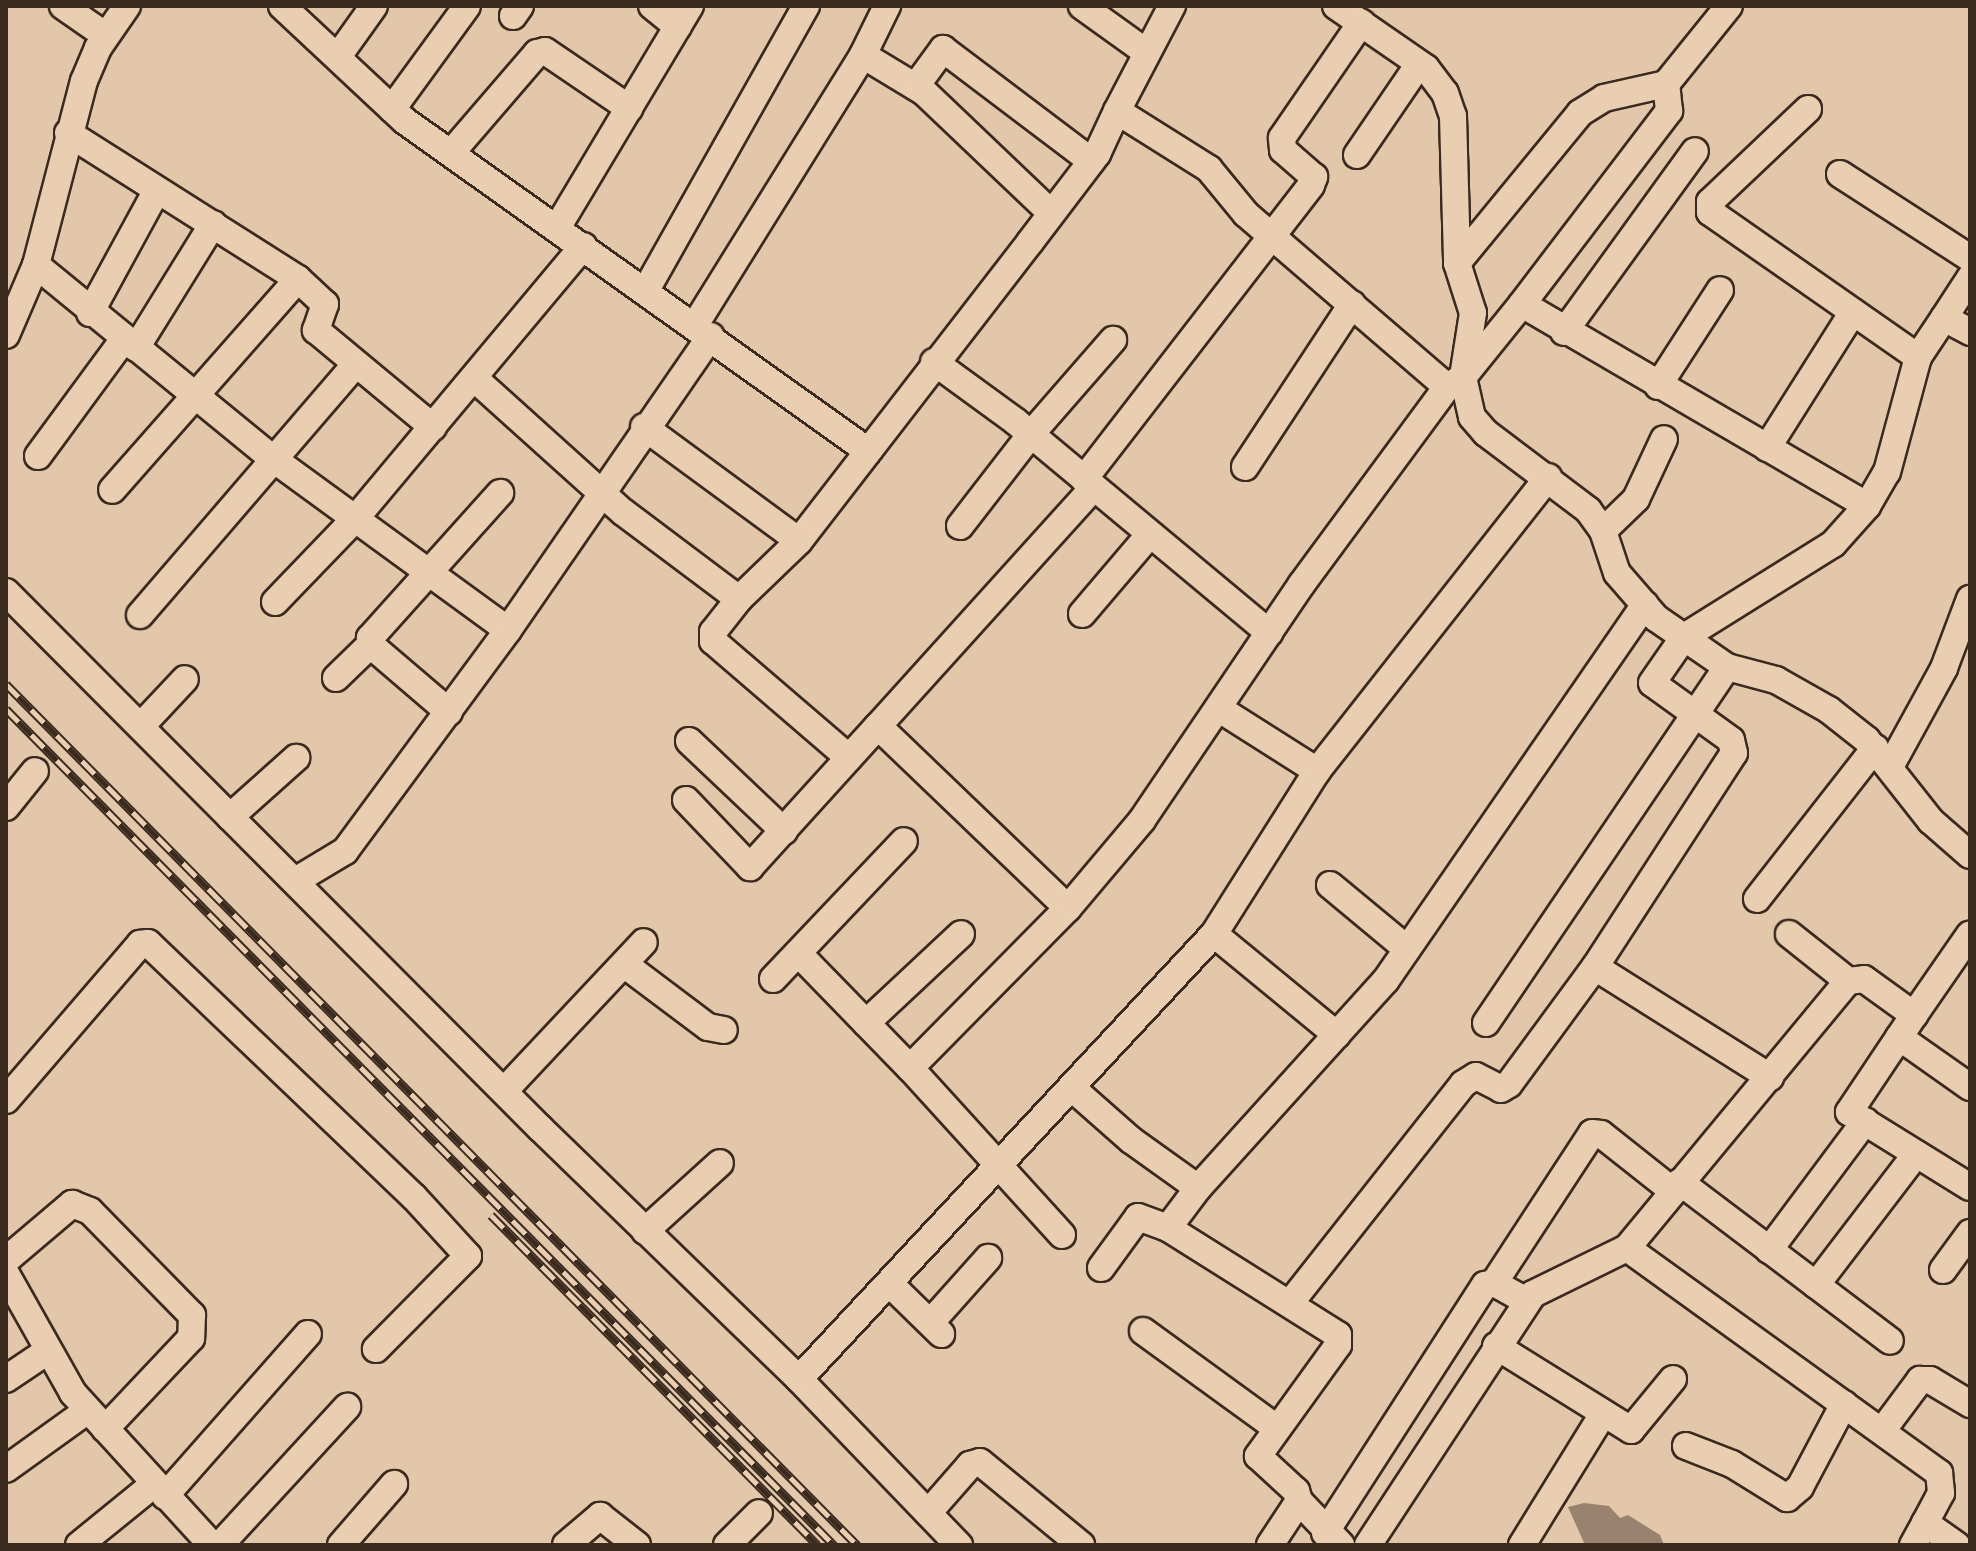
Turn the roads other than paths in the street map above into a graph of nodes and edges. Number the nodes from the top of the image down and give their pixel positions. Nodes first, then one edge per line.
1 (63, 6) edge
2 (127, 6) edge
3 (282, 6) edge
4 (374, 6) edge
5 (467, 6) edge
6 (652, 6) edge
7 (806, 6) edge
8 (887, 6) edge
9 (1082, 6) edge
10 (1172, 6) edge
11 (1336, 6) edge
12 (1729, 6) edge
13 (684, 17) edge
14 (1361, 23) junction
15 (106, 36) junction
16 (1146, 52) junction
17 (339, 55) junction
18 (863, 55) junction
19 (1419, 64) junction
20 (1666, 84) junction
21 (916, 86) junction
22 (629, 108) junction
23 (392, 109) junction
24 (1808, 109) dead end
25 (1117, 111) junction
26 (68, 133) junction
27 (1695, 151) dead end
28 (451, 153) junction
29 (1357, 155) dead end
30 (1091, 161) junction
31 (1840, 174) dead end
32 (157, 190) junction
33 (1051, 213) junction
34 (213, 224) junction
35 (557, 228) junction
36 (1270, 235) junction
37 (583, 246) junction
38 (1970, 258) edge
39 (1457, 263) junction
40 (36, 265) junction
41 (1970, 278) edge
42 (298, 279) junction
43 (646, 290) junction
44 (1720, 290) dead end
45 (1352, 304) junction
46 (1522, 304) junction
47 (1853, 312) junction
48 (90, 313) junction
49 (1944, 318) junction
50 (703, 331) junction
51 (1564, 332) junction
52 (1970, 332) edge
53 (6, 335) edge
54 (1113, 340) dead end
55 (130, 344) junction
56 (1918, 357) junction
57 (934, 362) junction
58 (355, 365) junction
59 (474, 378) junction
60 (1455, 382) junction
61 (1658, 386) junction
62 (195, 397) junction
63 (433, 427) junction
64 (644, 427) junction
65 (1031, 434) junction
66 (1664, 439) dead end
67 (1767, 448) junction
68 (868, 451) junction
69 (38, 456) dead end
70 (272, 458) junction
71 (1245, 467) dead end
72 (1548, 477) junction
73 (1089, 483) junction
74 (112, 490) dead end
75 (604, 490) junction
76 (500, 493) dead end
77 (1867, 506) junction
78 (355, 519) junction
79 (960, 526) dead end
80 (1603, 531) junction
81 (1150, 534) junction
82 (799, 541) junction
83 (427, 575) junction
84 (6, 592) edge
85 (739, 599) junction
86 (1970, 599) edge
87 (275, 602) dead end
88 (1645, 605) junction
89 (1082, 614) dead end
90 (140, 615) dead end
91 (508, 630) junction
92 (1269, 633) junction
93 (1684, 637) junction
94 (371, 644) junction
95 (1727, 667) junction
96 (336, 678) dead end
97 (185, 679) dead end
98 (1221, 710) junction
99 (449, 712) junction
100 (1693, 716) junction
101 (141, 726) junction
102 (878, 726) junction
103 (689, 741) dead end
104 (1883, 757) junction
105 (296, 758) dead end
106 (849, 758) junction
107 (1317, 771) junction
108 (686, 800) dead end
109 (230, 817) junction
110 (784, 831) junction
111 (904, 841) dead end
112 (1970, 855) edge
113 (295, 881) junction
114 (1330, 885) dead end
115 (1757, 899) dead end
116 (1068, 908) junction
117 (961, 934) dead end
118 (1214, 934) junction
119 (1789, 934) dead end
120 (1970, 934) edge
121 (644, 942) dead end
122 (1407, 949) junction
123 (798, 953) junction
124 (624, 964) junction
125 (1595, 967) junction
126 (773, 979) dead end
127 (1848, 981) junction
128 (1914, 1015) junction
129 (866, 1023) junction
130 (1486, 1023) dead end
131 (724, 1030) dead end
132 (1337, 1035) junction
133 (1899, 1037) junction
134 (910, 1068) junction
135 (1770, 1077) junction
136 (1970, 1087) edge
137 (1072, 1088) junction
138 (504, 1091) junction
139 (6, 1100) edge
140 (1865, 1121) junction
141 (1916, 1154) junction
142 (720, 1163) dead end
143 (1000, 1168) junction
144 (1677, 1187) junction
145 (1970, 1187) edge
146 (1198, 1188) junction
147 (1168, 1228) junction
148 (645, 1231) junction
149 (1062, 1235) dead end
150 (1967, 1243) edge
151 (1627, 1248) junction
152 (1769, 1250) junction
153 (988, 1258) dead end
154 (6, 1260) edge
155 (1101, 1268) dead end
156 (1943, 1270) dead end
157 (889, 1283) junction
158 (1494, 1283) junction
159 (8, 1284) edge
160 (1816, 1285) junction
161 (1526, 1301) junction
162 (1291, 1302) junction
163 (1143, 1331) dead end
164 (308, 1334) dead end
165 (1890, 1341) dead end
166 (1496, 1346) junction
167 (376, 1349) dead end
168 (46, 1352) junction
169 (6, 1379) edge
170 (799, 1379) junction
171 (1673, 1379) dead end
172 (1844, 1404) junction
173 (1970, 1404) edge
174 (347, 1407) dead end
175 (1603, 1414) junction
176 (97, 1419) junction
177 (1275, 1427) junction
178 (1882, 1431) junction
179 (1686, 1446) dead end
180 (6, 1469) edge
181 (394, 1484) dead end
182 (160, 1490) junction
183 (1299, 1501) junction
184 (759, 1513) dead end
185 (928, 1513) junction
186 (1919, 1534) edge
187 (1333, 1539) edge
188 (79, 1545) edge
189 (212, 1545) edge
190 (220, 1545) edge
191 (341, 1545) edge
192 (566, 1545) edge
193 (637, 1545) edge
194 (727, 1545) edge
195 (959, 1545) edge
196 (1081, 1545) edge
197 (1270, 1545) edge
198 (1368, 1545) edge
199 (1522, 1545) edge
200 (1957, 1545) edge

1 - 15 street
2 - 15 street
3 - 17 street
4 - 17 street
5 - 23 street
6 - 13 street
7 - 43 street
8 - 18 street
9 - 16 street
10 - 16 street
11 - 14 street
12 - 20 street
13 - 22 street
14 - 19 street
14 - 36 street
15 - 26 street
16 - 25 street
17 - 23 street
18 - 21 street
18 - 50 street
19 - 29 street
19 - 39 street
20 - 39 street
20 - 46 street
21 - 30 street
21 - 33 street
22 - 28 street
22 - 35 street
23 - 28 street
24 - 47 street
25 - 30 street
25 - 36 street
26 - 32 street
26 - 40 street
27 - 51 street
28 - 35 street
30 - 33 street
31 - 38 street
32 - 34 street
32 - 48 street
33 - 57 street
34 - 42 street
34 - 55 street
35 - 37 street
36 - 45 street
36 - 73 street
37 - 43 street
37 - 59 street
39 - 60 street
40 - 48 street
40 - 53 street
41 - 49 street
42 - 58 street
42 - 62 street
43 - 50 street
44 - 61 street
45 - 60 street
45 - 71 street
46 - 51 street
46 - 60 street
47 - 56 street
47 - 67 street
48 - 55 street
49 - 52 street
49 - 56 street
50 - 64 street
50 - 68 street
51 - 61 street
54 - 65 street
55 - 62 street
55 - 69 street
56 - 77 street
57 - 65 street
57 - 68 street
58 - 63 street
58 - 70 street
59 - 63 street
59 - 75 street
60 - 72 street
60 - 92 street
61 - 67 street
62 - 70 street
62 - 74 street
63 - 78 street
64 - 75 street
64 - 82 street
65 - 73 street
65 - 79 street
66 - 80 street
67 - 77 street
68 - 82 street
70 - 78 street
70 - 90 street
72 - 80 street
72 - 107 street
73 - 81 street
73 - 102 street
75 - 85 street
75 - 91 street
76 - 83 street
77 - 93 street
78 - 83 street
78 - 87 street
80 - 88 street
81 - 89 street
81 - 92 street
82 - 85 street
83 - 91 street
83 - 94 street
84 - 101 street
85 - 106 street
86 - 104 street
88 - 93 street
88 - 122 street
91 - 99 street
92 - 98 street
93 - 95 street
93 - 100 street
94 - 96 street
94 - 99 street
95 - 100 street
95 - 104 street
97 - 101 street
98 - 107 street
98 - 116 street
99 - 113 street
100 - 125 street
100 - 130 street
101 - 109 street
102 - 106 street
102 - 116 street
103 - 110 street
104 - 112 street
104 - 115 street
105 - 109 street
106 - 110 street
107 - 118 street
108 - 110 street
109 - 113 street
111 - 123 street
113 - 138 street
114 - 122 street
116 - 134 street
117 - 129 street
118 - 132 street
118 - 137 street
119 - 127 street
120 - 128 street
121 - 124 street
122 - 132 street
123 - 126 street
123 - 129 street
124 - 131 street
124 - 138 street
125 - 135 street
125 - 162 street
127 - 128 street
127 - 135 street
128 - 133 street
129 - 134 street
132 - 146 street
133 - 136 street
133 - 140 street
134 - 143 street
135 - 144 street
137 - 143 street
137 - 146 street
138 - 148 street
139 - 167 street
140 - 141 street
140 - 152 street
141 - 145 street
141 - 160 street
142 - 148 street
143 - 149 street
143 - 157 street
144 - 151 street
144 - 152 street
144 - 158 street
146 - 147 street
147 - 155 street
147 - 162 street
148 - 170 street
150 - 156 street
151 - 161 street
151 - 172 street
152 - 160 street
153 - 157 street
154 - 176 street
157 - 170 street
158 - 161 street
158 - 187 street
159 - 168 street
160 - 165 street
161 - 166 street
162 - 177 street
163 - 177 street
164 - 182 street
166 - 175 street
166 - 198 street
168 - 169 street
168 - 176 street
170 - 185 street
171 - 175 street
172 - 178 street
172 - 179 street
173 - 178 street
174 - 190 street
175 - 199 street
176 - 180 street
176 - 182 street
177 - 183 street
178 - 186 street
181 - 191 street
182 - 188 street
182 - 189 street
183 - 187 street
183 - 197 street
184 - 194 street
185 - 195 street
185 - 196 street
186 - 200 street
192 - 193 street

